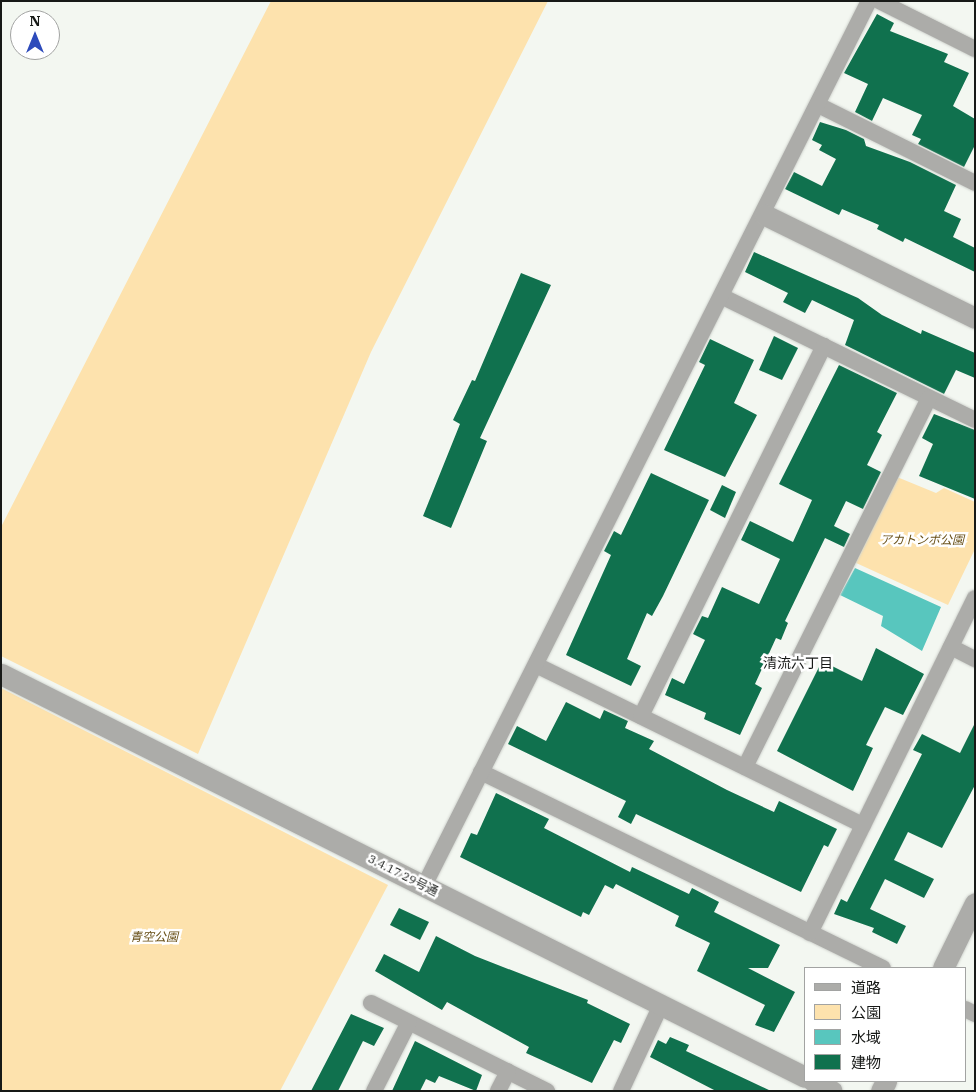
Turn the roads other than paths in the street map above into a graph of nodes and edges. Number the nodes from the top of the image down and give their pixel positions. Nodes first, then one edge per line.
1 (869, 1) edge
2 (879, 1) edge
3 (974, 48) edge
4 (818, 105) junction
5 (975, 183) edge
6 (765, 215) junction
7 (723, 297) junction
8 (975, 318) edge
9 (824, 346) junction
10 (930, 398) junction
11 (975, 420) edge
12 (975, 598) edge
13 (951, 647) junction
14 (975, 659) edge
15 (536, 665) junction
16 (1, 674) edge
17 (641, 716) junction
18 (744, 767) junction
19 (481, 772) junction
20 (863, 825) junction
21 (424, 886) junction
22 (975, 903) edge
23 (810, 933) junction
24 (881, 967) edge
25 (943, 967) edge
26 (371, 1002) dead end
27 (661, 1005) junction
28 (410, 1022) junction
29 (508, 1071) junction
30 (804, 1076) edge
31 (814, 1082) edge
32 (374, 1091) edge
33 (498, 1091) edge
34 (547, 1091) edge
35 (621, 1091) edge
36 (832, 1091) edge

1 - 4 street
2 - 3 street
4 - 5 street
4 - 6 street
6 - 7 street
6 - 8 street
7 - 9 street
7 - 15 street
9 - 10 street
9 - 17 street
10 - 11 street
10 - 18 street
12 - 13 street
13 - 14 street
13 - 20 street
15 - 17 street
15 - 19 street
16 - 21 street, 3.4.17 29号通
17 - 18 street
18 - 20 street
19 - 21 street
19 - 23 street
20 - 23 street
21 - 27 street, 3.4.17 29号通
22 - 25 street
23 - 24 street
26 - 28 street
27 - 30 street, 3.4.17 29号通
27 - 35 street
28 - 29 street
28 - 32 street
29 - 33 street
29 - 34 street
31 - 36 street

